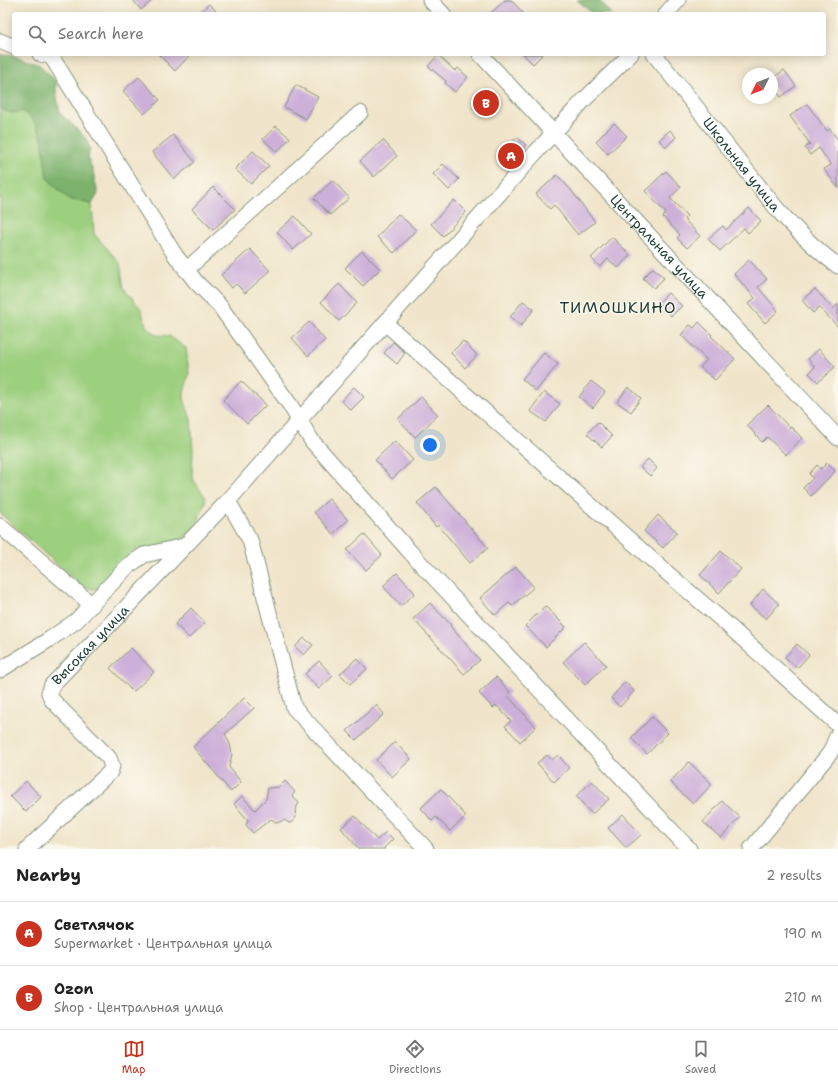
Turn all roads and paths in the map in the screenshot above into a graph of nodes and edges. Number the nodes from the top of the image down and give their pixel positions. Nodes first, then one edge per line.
1 (430, 0) edge
2 (678, 0) edge
3 (441, 12) edge
4 (668, 12) edge
5 (0, 41) edge
6 (12, 46) edge
7 (47, 56) edge
8 (482, 56) edge
9 (629, 56) edge
10 (656, 56) edge
11 (360, 113) dead end
12 (554, 132) junction
13 (838, 266) edge
14 (186, 270) junction
15 (385, 323) junction
16 (299, 422) junction
17 (838, 438) edge
18 (228, 501) junction
19 (0, 526) edge
20 (185, 545) junction
21 (92, 605) junction
22 (0, 670) edge
23 (838, 725) edge
24 (838, 734) edge
25 (27, 849) edge
26 (426, 849) edge
27 (689, 849) edge
28 (751, 849) edge

1 - 3 street
2 - 4 street
5 - 6 street
7 - 14 street
8 - 12 street, Центральная улица
9 - 12 street
10 - 13 street, Школьная улица
11 - 14 street
12 - 15 street
12 - 17 street, Центральная улица
14 - 16 street
15 - 16 street
15 - 23 street
16 - 18 street
16 - 27 street
18 - 20 street
18 - 26 street
19 - 21 street
20 - 21 street
20 - 25 street, Высокая улица
21 - 22 street
24 - 28 street

